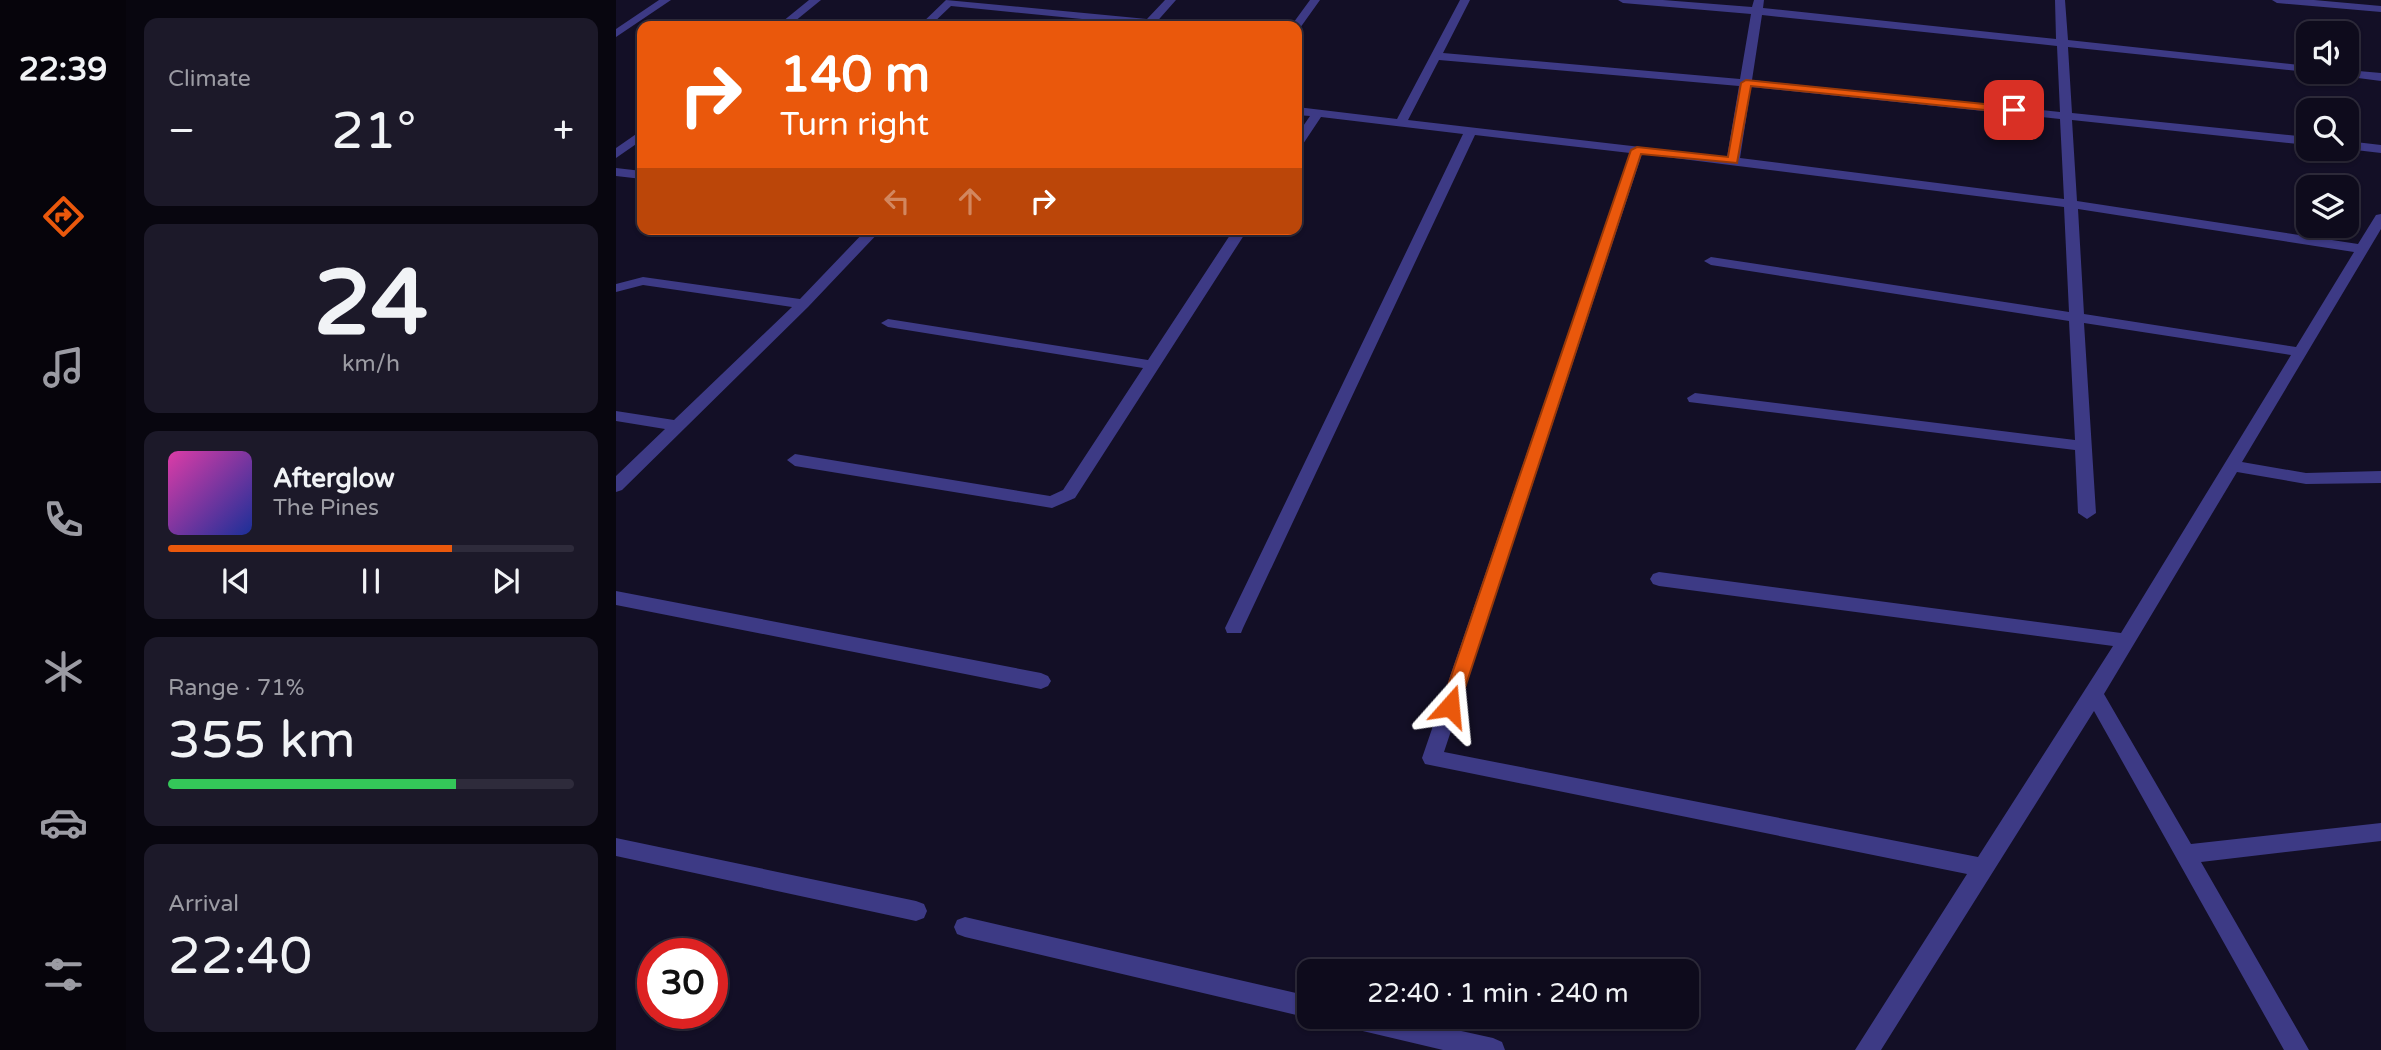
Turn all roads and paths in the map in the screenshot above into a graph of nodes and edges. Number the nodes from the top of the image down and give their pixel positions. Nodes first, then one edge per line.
1 (666, 0) edge
2 (816, 0) edge
3 (1171, 0) edge
4 (1315, 0) edge
5 (1465, 0) edge
6 (1623, 0) edge
7 (2060, 0) edge
8 (2277, 0) edge
9 (951, 1) edge
10 (1759, 5) edge
11 (2381, 9) edge
12 (789, 21) edge
13 (929, 21) edge
14 (1115, 21) edge
15 (1152, 21) edge
16 (1300, 21) edge
17 (616, 34) edge
18 (2064, 42) junction
19 (1436, 56) junction
20 (2296, 68) edge
21 (2359, 75) edge
22 (2381, 77) edge
23 (1746, 83) junction
24 (1302, 112) edge
25 (1317, 114) junction
26 (2067, 115) junction
27 (1400, 124) junction
28 (1470, 132) junction
29 (1302, 136) edge
30 (637, 138) edge
31 (2296, 140) edge
32 (2359, 146) edge
33 (2381, 149) edge
34 (1637, 150) junction
35 (616, 154) edge
36 (1733, 161) junction
37 (616, 172) edge
38 (637, 174) edge
39 (2071, 204) junction
40 (2381, 218) edge
41 (869, 235) edge
42 (1237, 235) edge
43 (2363, 249) junction
44 (1711, 261) dead end
45 (616, 288) edge
46 (803, 304) junction
47 (2077, 317) junction
48 (888, 323) dead end
49 (2300, 352) junction
50 (1152, 365) junction
51 (1695, 398) dead end
52 (616, 416) edge
53 (678, 426) junction
54 (2083, 446) junction
55 (795, 460) dead end
56 (2232, 465) junction
57 (2381, 477) edge
58 (616, 486) edge
59 (2087, 513) dead end
60 (1659, 579) dead end
61 (616, 598) edge
62 (1234, 628) dead end
63 (2126, 641) junction
64 (1041, 681) dead end
65 (2094, 694) junction
66 (2381, 832) edge
67 (616, 847) edge
68 (2185, 854) junction
69 (1983, 868) junction
70 (916, 911) dead end
71 (965, 927) dead end
72 (1297, 1004) edge
73 (1402, 1029) edge
74 (1493, 1050) edge
75 (1867, 1050) edge
76 (2297, 1050) edge

1 - 17 street
2 - 12 street
3 - 15 street
4 - 16 street
5 - 19 street
6 - 10 street
7 - 18 street
8 - 11 street
9 - 13 street
9 - 14 street
10 - 18 street
10 - 23 street
18 - 20 street
18 - 26 street
19 - 23 street
19 - 27 street
21 - 22 street
23 - 26 street
23 - 36 street
24 - 25 street
25 - 27 street
25 - 29 street
26 - 31 street
26 - 39 street
27 - 28 street
28 - 34 street
28 - 62 street
30 - 35 street
32 - 33 street
34 - 36 street
34 - 69 street
36 - 39 street
37 - 38 street
39 - 43 street
39 - 47 street
40 - 43 street
41 - 46 street
42 - 50 street
43 - 49 street
44 - 47 street
45 - 46 street
46 - 53 street
47 - 49 street
47 - 54 street
48 - 50 street
49 - 56 street
50 - 55 street
51 - 54 street
52 - 53 street
53 - 58 street
54 - 59 street
56 - 57 street
56 - 63 street
60 - 63 street
61 - 64 street
63 - 65 street
65 - 68 street
65 - 69 street
66 - 68 street
67 - 70 street
68 - 76 street
69 - 75 street
71 - 72 street
73 - 74 street

